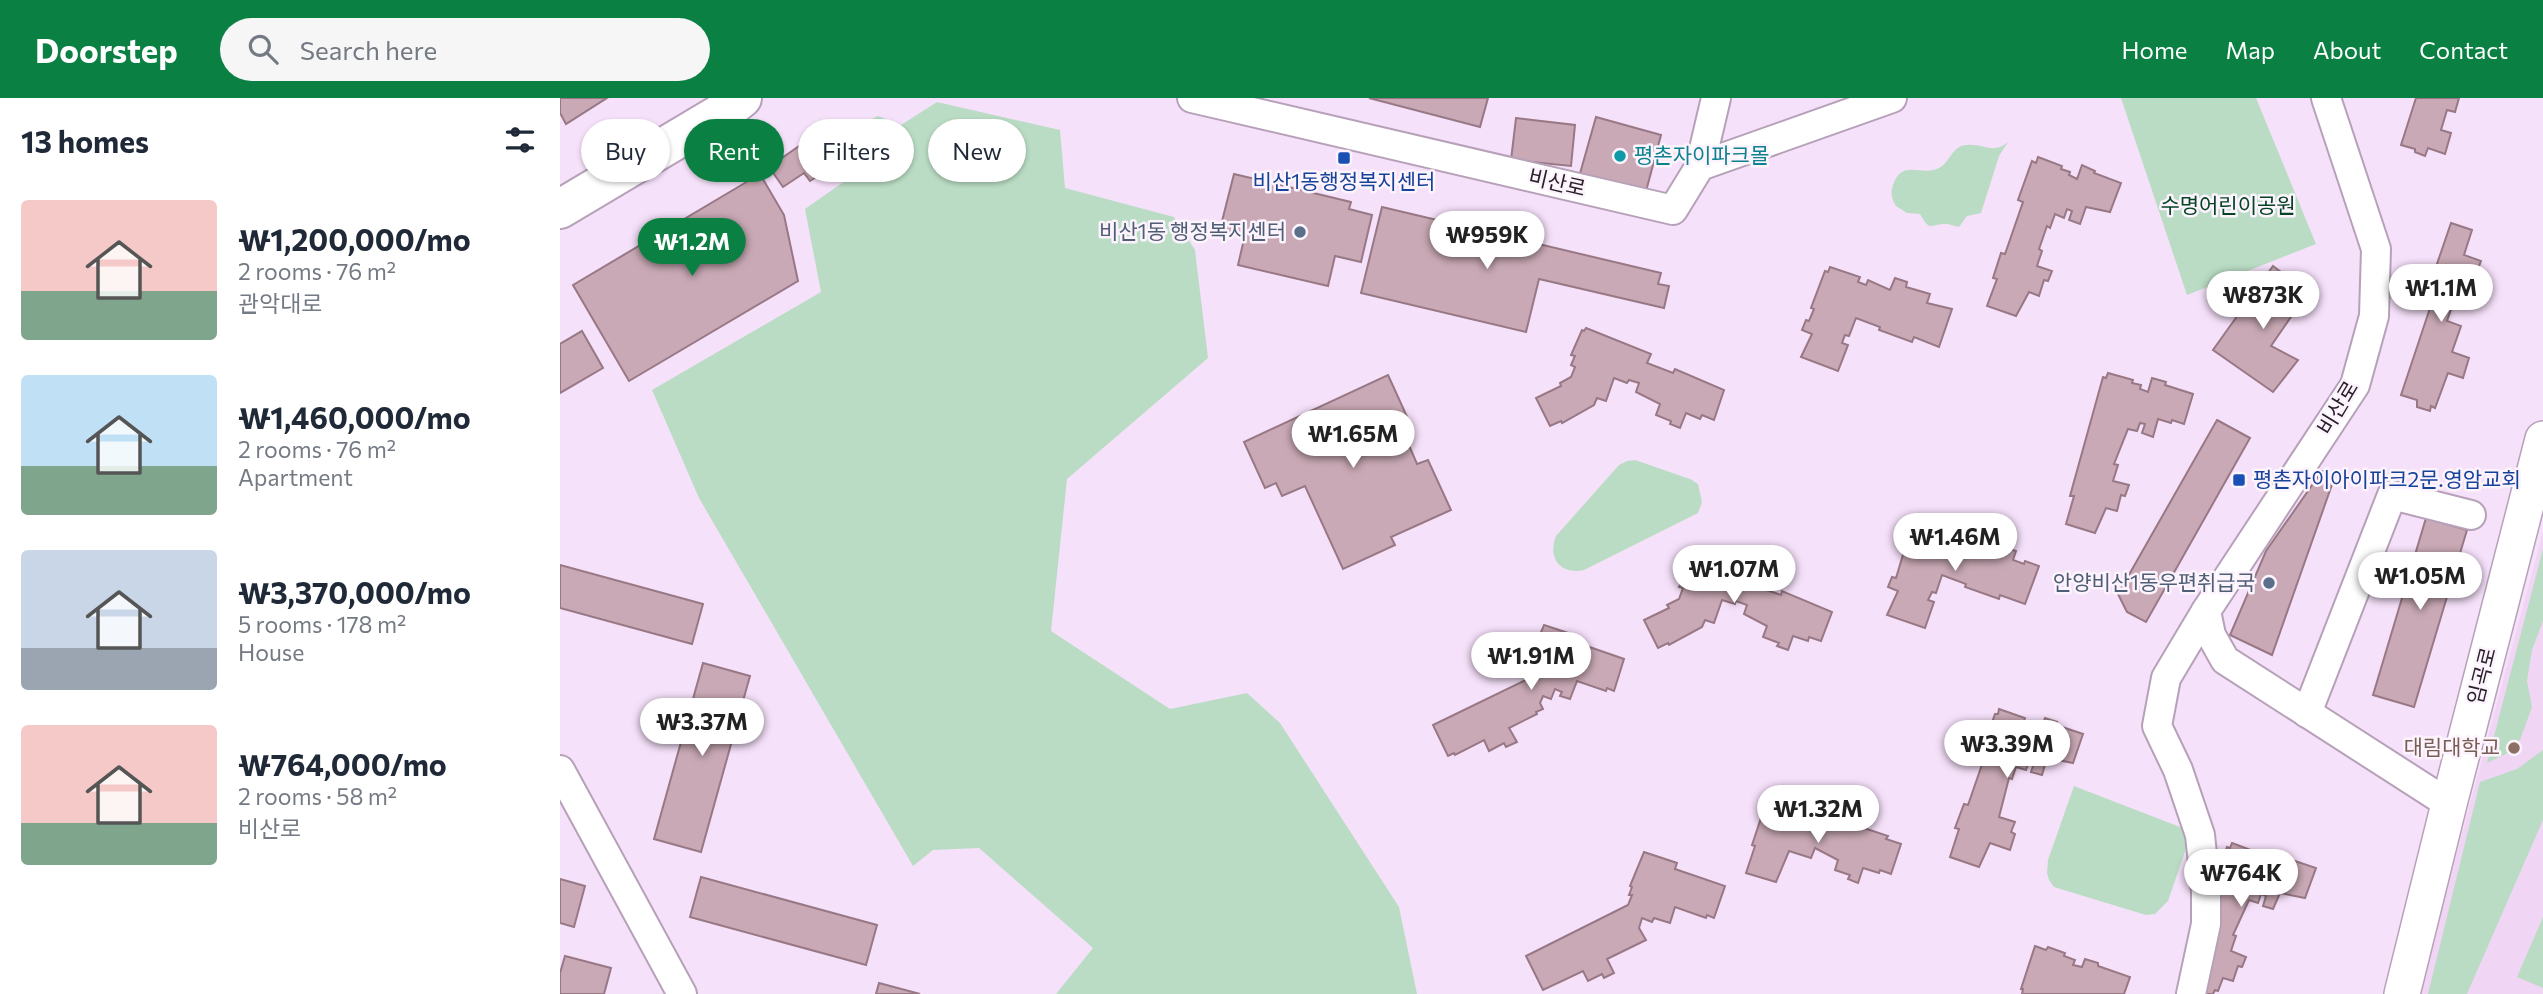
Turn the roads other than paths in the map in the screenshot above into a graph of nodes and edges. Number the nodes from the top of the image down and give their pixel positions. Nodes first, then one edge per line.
1 (1192, 98) edge
2 (1716, 98) edge
3 (1892, 98) edge
4 (2326, 98) edge
5 (734, 102) edge
6 (1700, 166) junction
7 (560, 209) edge
8 (2543, 439) edge
9 (2471, 515) dead end
10 (2206, 611) junction
11 (2307, 713) junction
12 (560, 770) edge
13 (2449, 804) junction
14 (682, 994) edge
15 (2191, 994) edge
16 (2402, 994) edge

1 - 6 street, 비산로
2 - 6 street
3 - 6 street
4 - 10 street, 비산로
5 - 7 main road
8 - 13 street, 임곡로
9 - 11 street
10 - 11 street
10 - 15 street, 비산로
11 - 13 street
12 - 14 street
13 - 16 street, 임곡로

